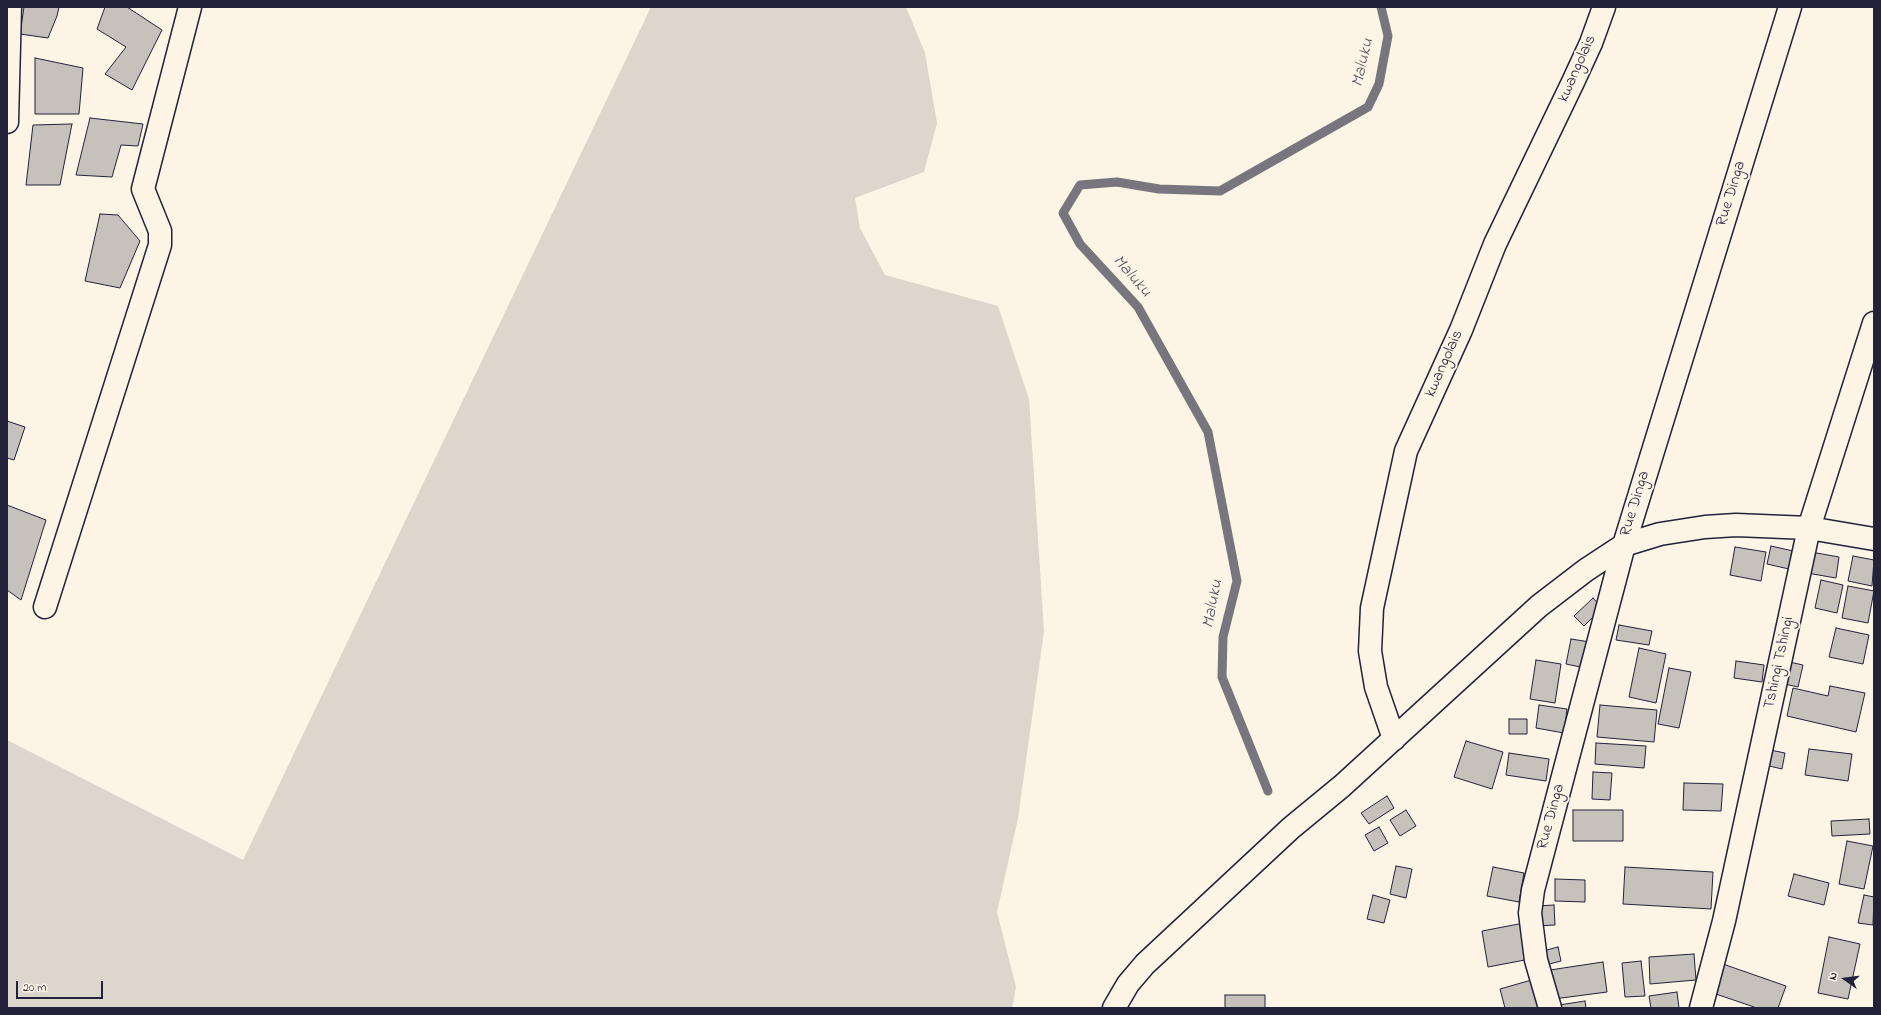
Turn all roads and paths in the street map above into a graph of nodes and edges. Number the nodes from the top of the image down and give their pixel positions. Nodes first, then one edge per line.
1 (10, 7) edge
2 (190, 7) edge
3 (1604, 7) edge
4 (1790, 7) edge
5 (7, 122) edge
6 (1874, 323) edge
7 (1809, 528) junction
8 (1874, 540) edge
9 (1624, 545) junction
10 (45, 607) dead end
11 (1394, 739) junction
12 (1114, 1008) edge
13 (1550, 1008) edge
14 (1701, 1008) edge

1 - 5 street
2 - 10 street
3 - 11 street, kwangolais
4 - 9 street, Rue Dinga
6 - 7 street, Tshingi Tshingi
7 - 8 street
7 - 9 street
7 - 14 street, Tshingi Tshingi
9 - 11 street
9 - 13 street, Rue Dinga
11 - 12 street

